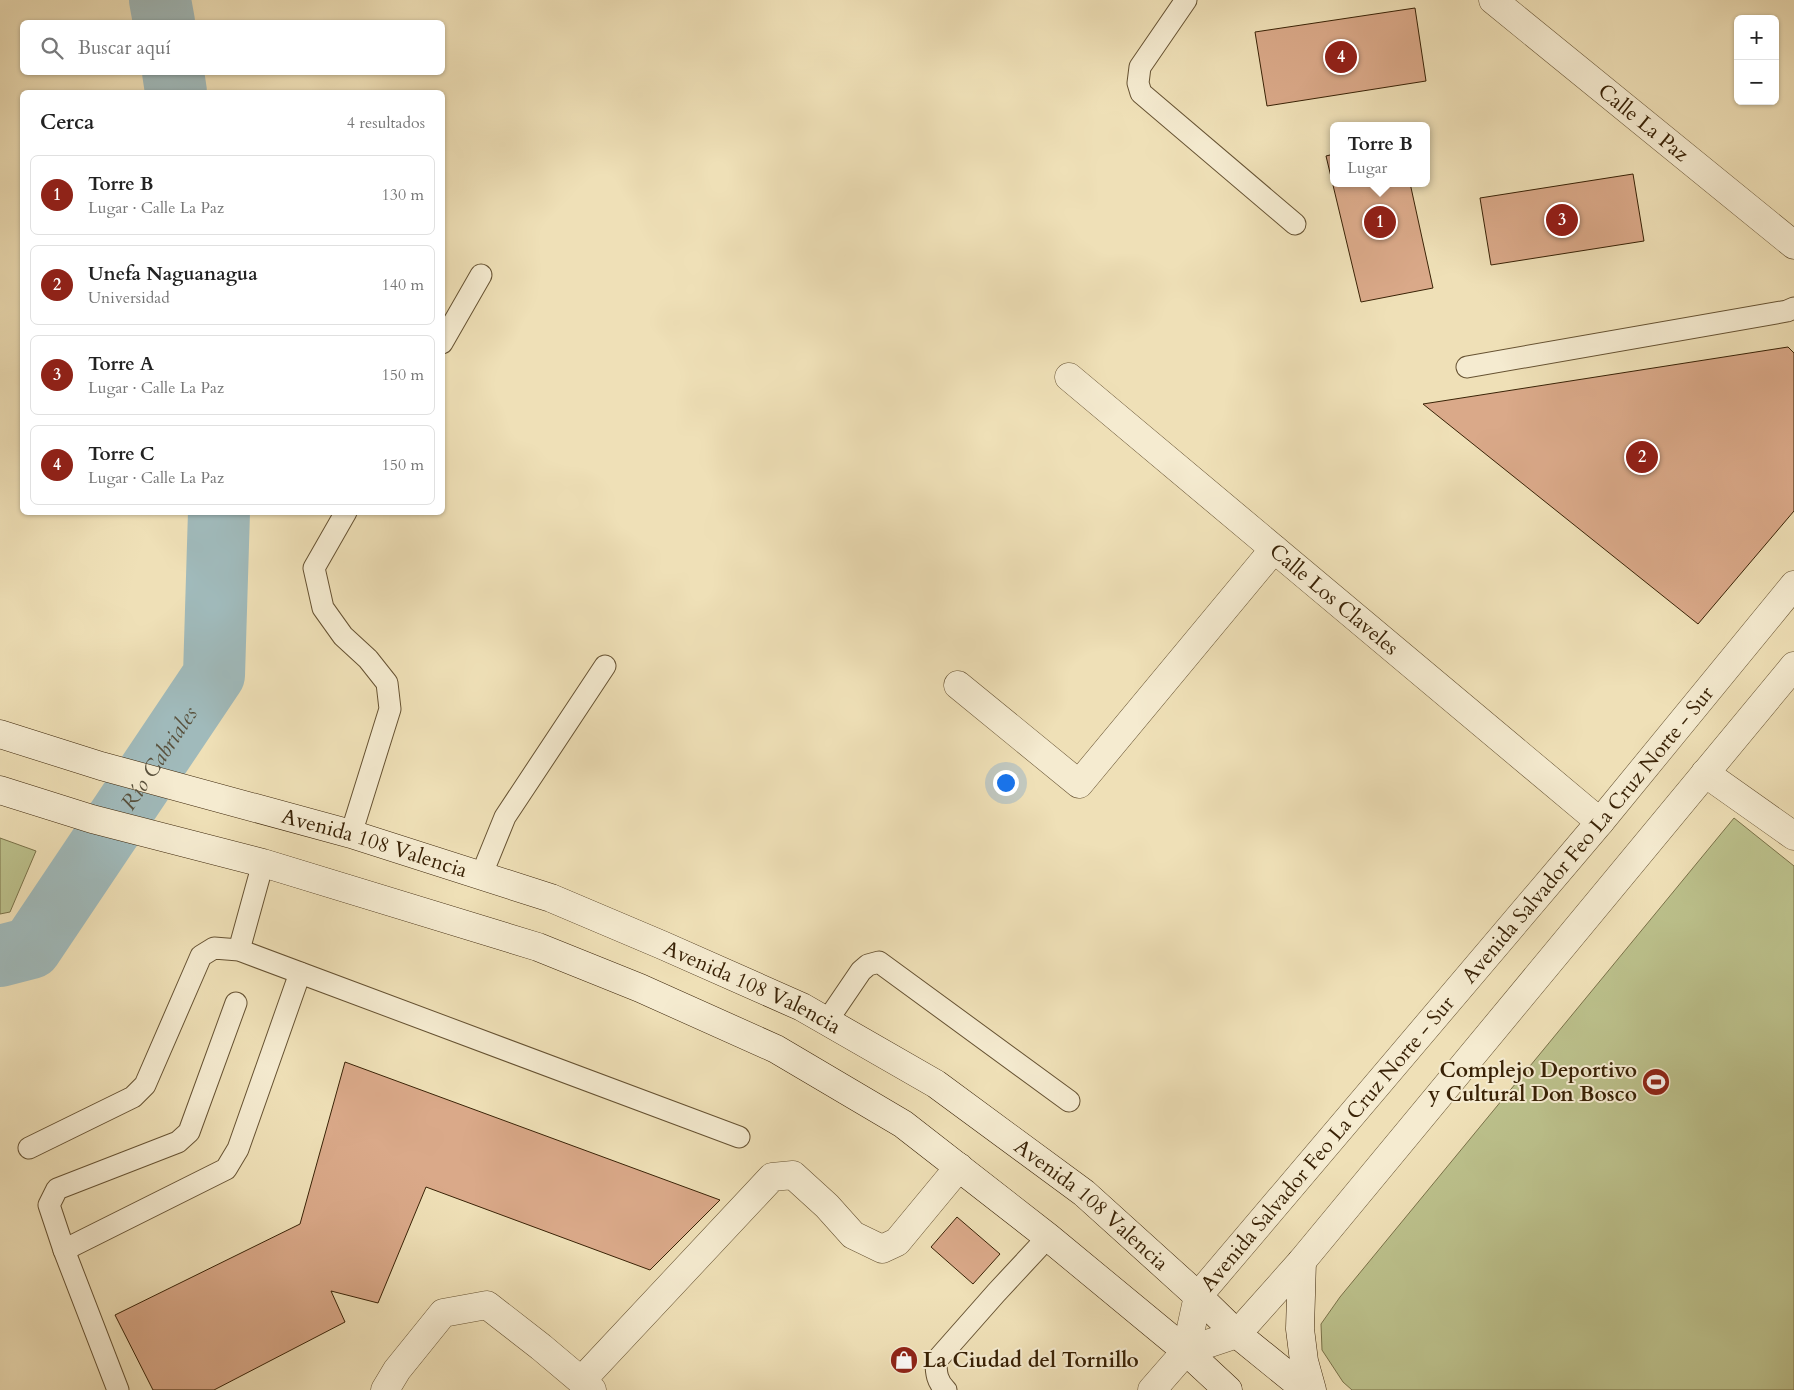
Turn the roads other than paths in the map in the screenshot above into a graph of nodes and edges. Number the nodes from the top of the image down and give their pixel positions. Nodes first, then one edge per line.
1 (1186, 0) edge
2 (1493, 0) edge
3 (1295, 224) dead end
4 (1794, 245) edge
5 (481, 275) dead end
6 (1794, 308) edge
7 (445, 338) edge
8 (1467, 367) dead end
9 (1068, 377) dead end
10 (344, 515) edge
11 (1274, 549) junction
12 (1794, 585) edge
13 (606, 666) dead end
14 (1794, 666) edge
15 (958, 685) dead end
16 (0, 734) edge
17 (1705, 773) junction
18 (0, 790) edge
19 (1600, 822) junction
20 (351, 834) junction
21 (1794, 836) edge
22 (262, 863) junction
23 (481, 876) junction
24 (239, 950) junction
25 (300, 974) junction
26 (236, 1003) dead end
27 (827, 1021) junction
28 (1069, 1101) dead end
29 (739, 1137) dead end
30 (29, 1148) dead end
31 (958, 1168) junction
32 (1048, 1237) junction
33 (64, 1250) junction
34 (1302, 1261) junction
35 (1198, 1296) junction
36 (1237, 1334) junction
37 (1186, 1351) junction
38 (586, 1385) edge
39 (118, 1390) edge
40 (385, 1390) edge
41 (946, 1390) edge
42 (1152, 1390) edge
43 (1228, 1390) edge
44 (1306, 1390) edge
45 (1312, 1390) edge

1 - 3 lane
2 - 4 street, Calle La Paz
5 - 7 lane
6 - 8 lane
9 - 11 street, Calle Los Claveles
10 - 20 lane
11 - 15 street
11 - 19 street, Calle Los Claveles
12 - 19 street, Avenida Salvador Feo La Cruz Norte - Sur
13 - 23 lane
14 - 17 street
16 - 20 street, Avenida 108 Valencia
17 - 21 street
17 - 34 street
18 - 22 street
19 - 35 street, Avenida Salvador Feo La Cruz Norte - Sur
20 - 23 street, Avenida 108 Valencia
22 - 24 lane
22 - 31 street
23 - 27 street, Avenida 108 Valencia
24 - 25 lane
24 - 30 lane
25 - 29 lane
25 - 33 lane
26 - 33 lane
27 - 28 lane
27 - 35 street, Avenida 108 Valencia
31 - 32 street
31 - 38 street
32 - 37 street
32 - 41 lane
33 - 39 lane
34 - 36 street
34 - 45 street
35 - 36 street, Avenida 108 Valencia
35 - 37 street, Avenida Salvador Feo La Cruz Norte - Sur
36 - 37 street
36 - 44 street, Avenida 108 Valencia
37 - 42 street
37 - 43 street
38 - 40 street

